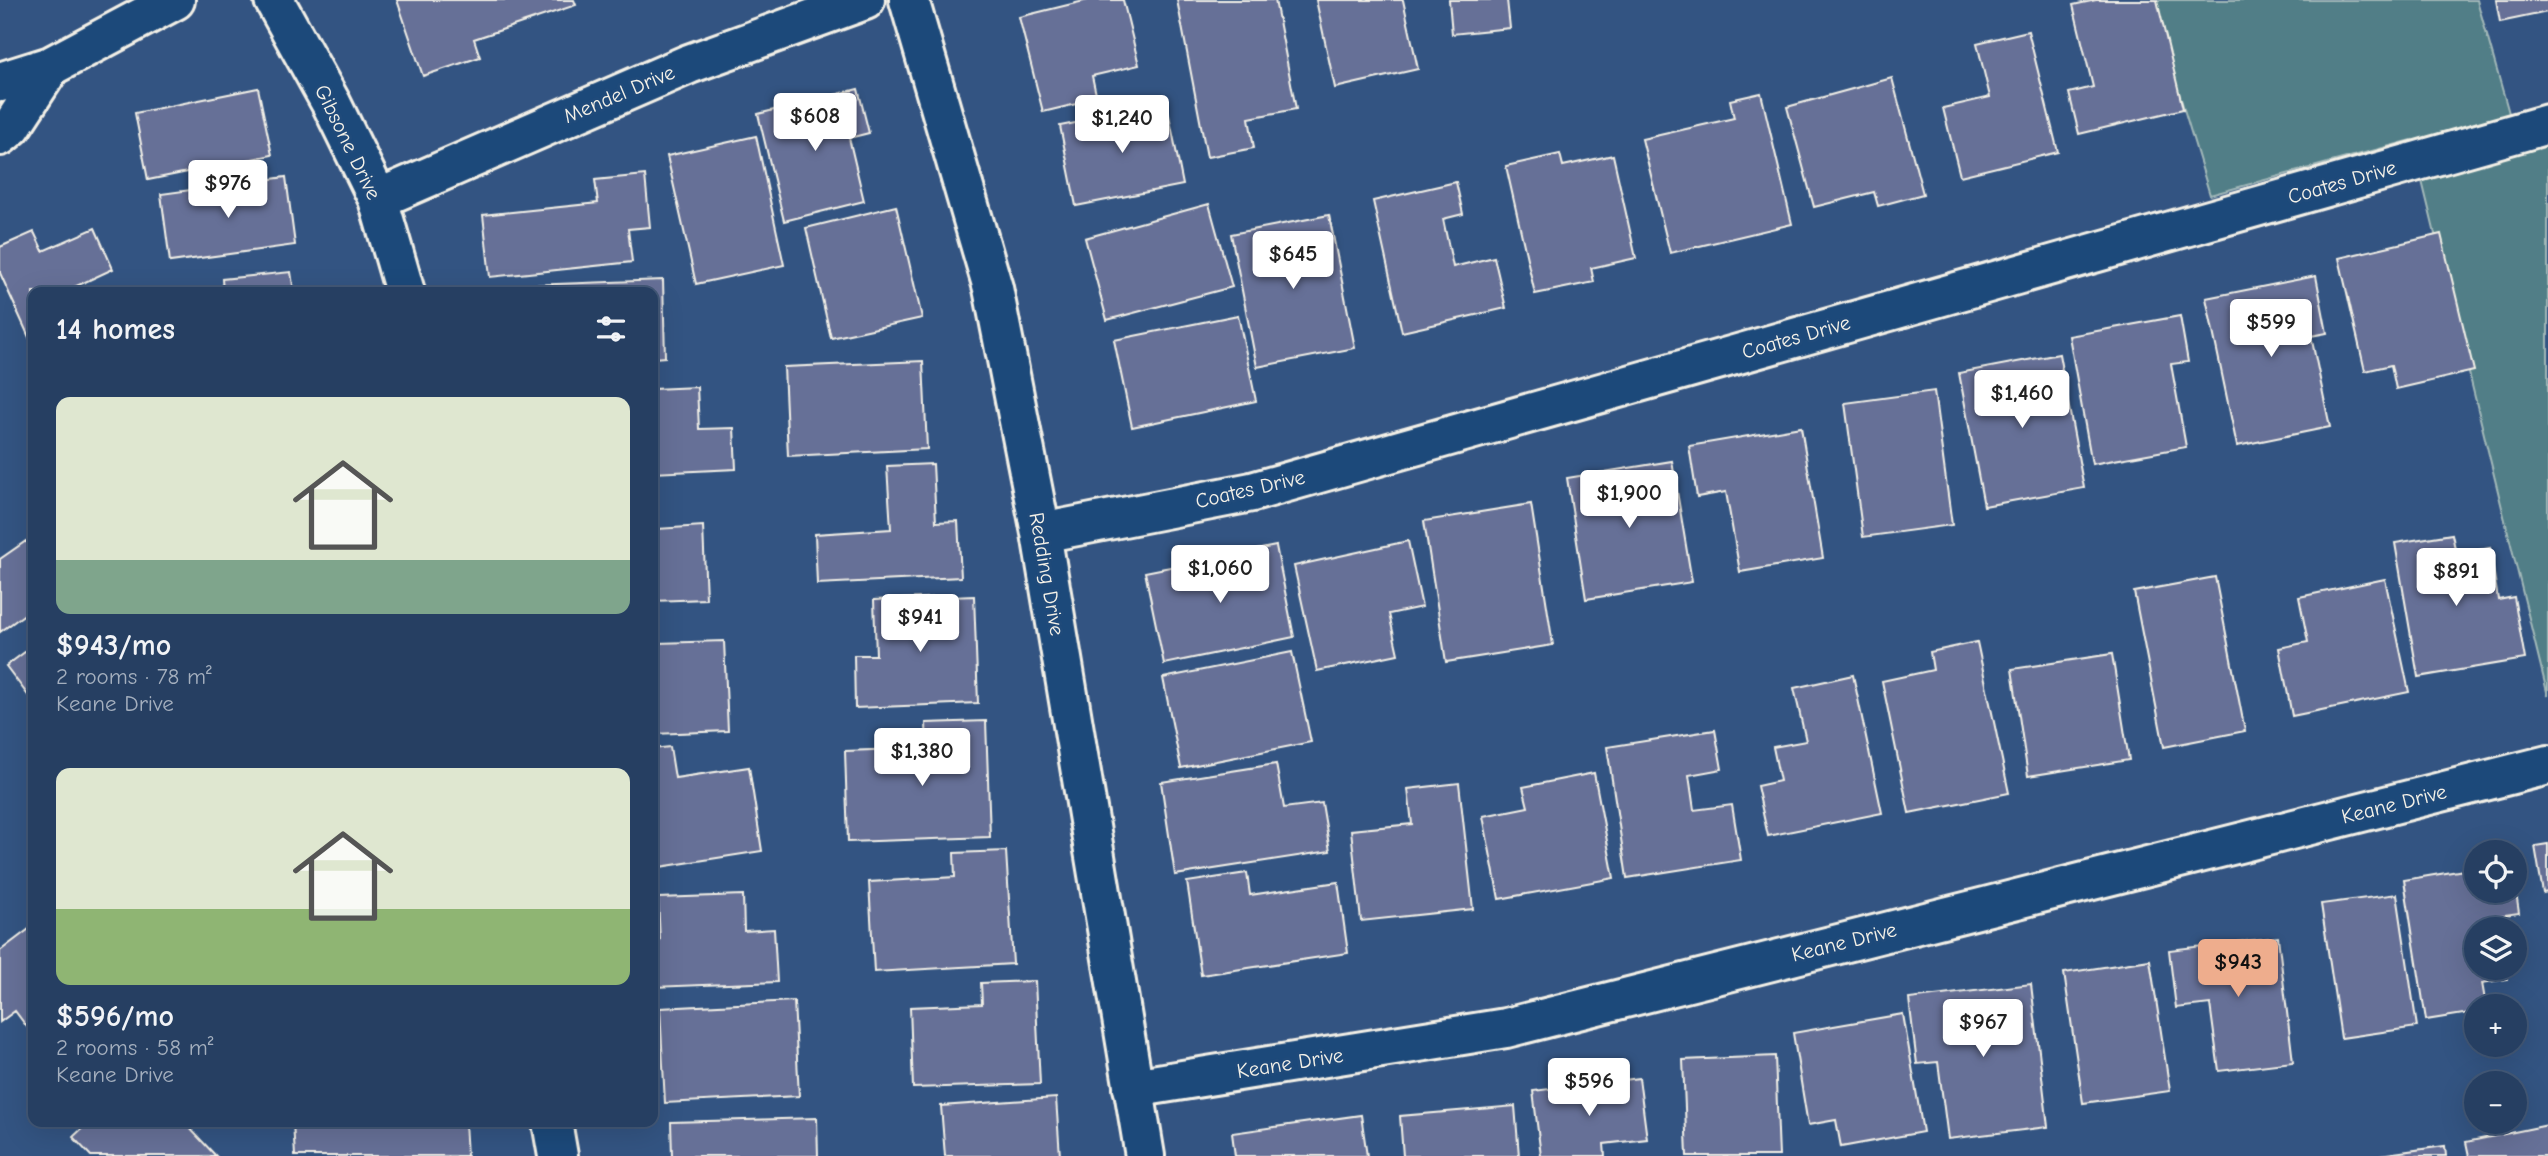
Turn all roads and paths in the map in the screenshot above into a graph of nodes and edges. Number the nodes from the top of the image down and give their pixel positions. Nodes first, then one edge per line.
1 (175, 0) edge
2 (274, 0) edge
3 (865, 0) edge
4 (909, 0) edge
5 (51, 66) junction
6 (0, 82) edge
7 (2548, 124) edge
8 (0, 136) edge
9 (377, 199) junction
10 (403, 287) edge
11 (1041, 533) junction
12 (2548, 765) edge
13 (1133, 1088) junction
14 (553, 1127) edge
15 (558, 1156) edge
16 (1145, 1156) edge

1 - 5 street
2 - 9 street, Gibsone Drive
3 - 9 street, Mendel Drive
4 - 11 street, Redding Drive
5 - 6 street
5 - 8 street
7 - 11 street, Coates Drive
9 - 10 street, Gibsone Drive
11 - 13 street, Redding Drive
12 - 13 street, Keane Drive
13 - 16 street, Redding Drive
14 - 15 street

